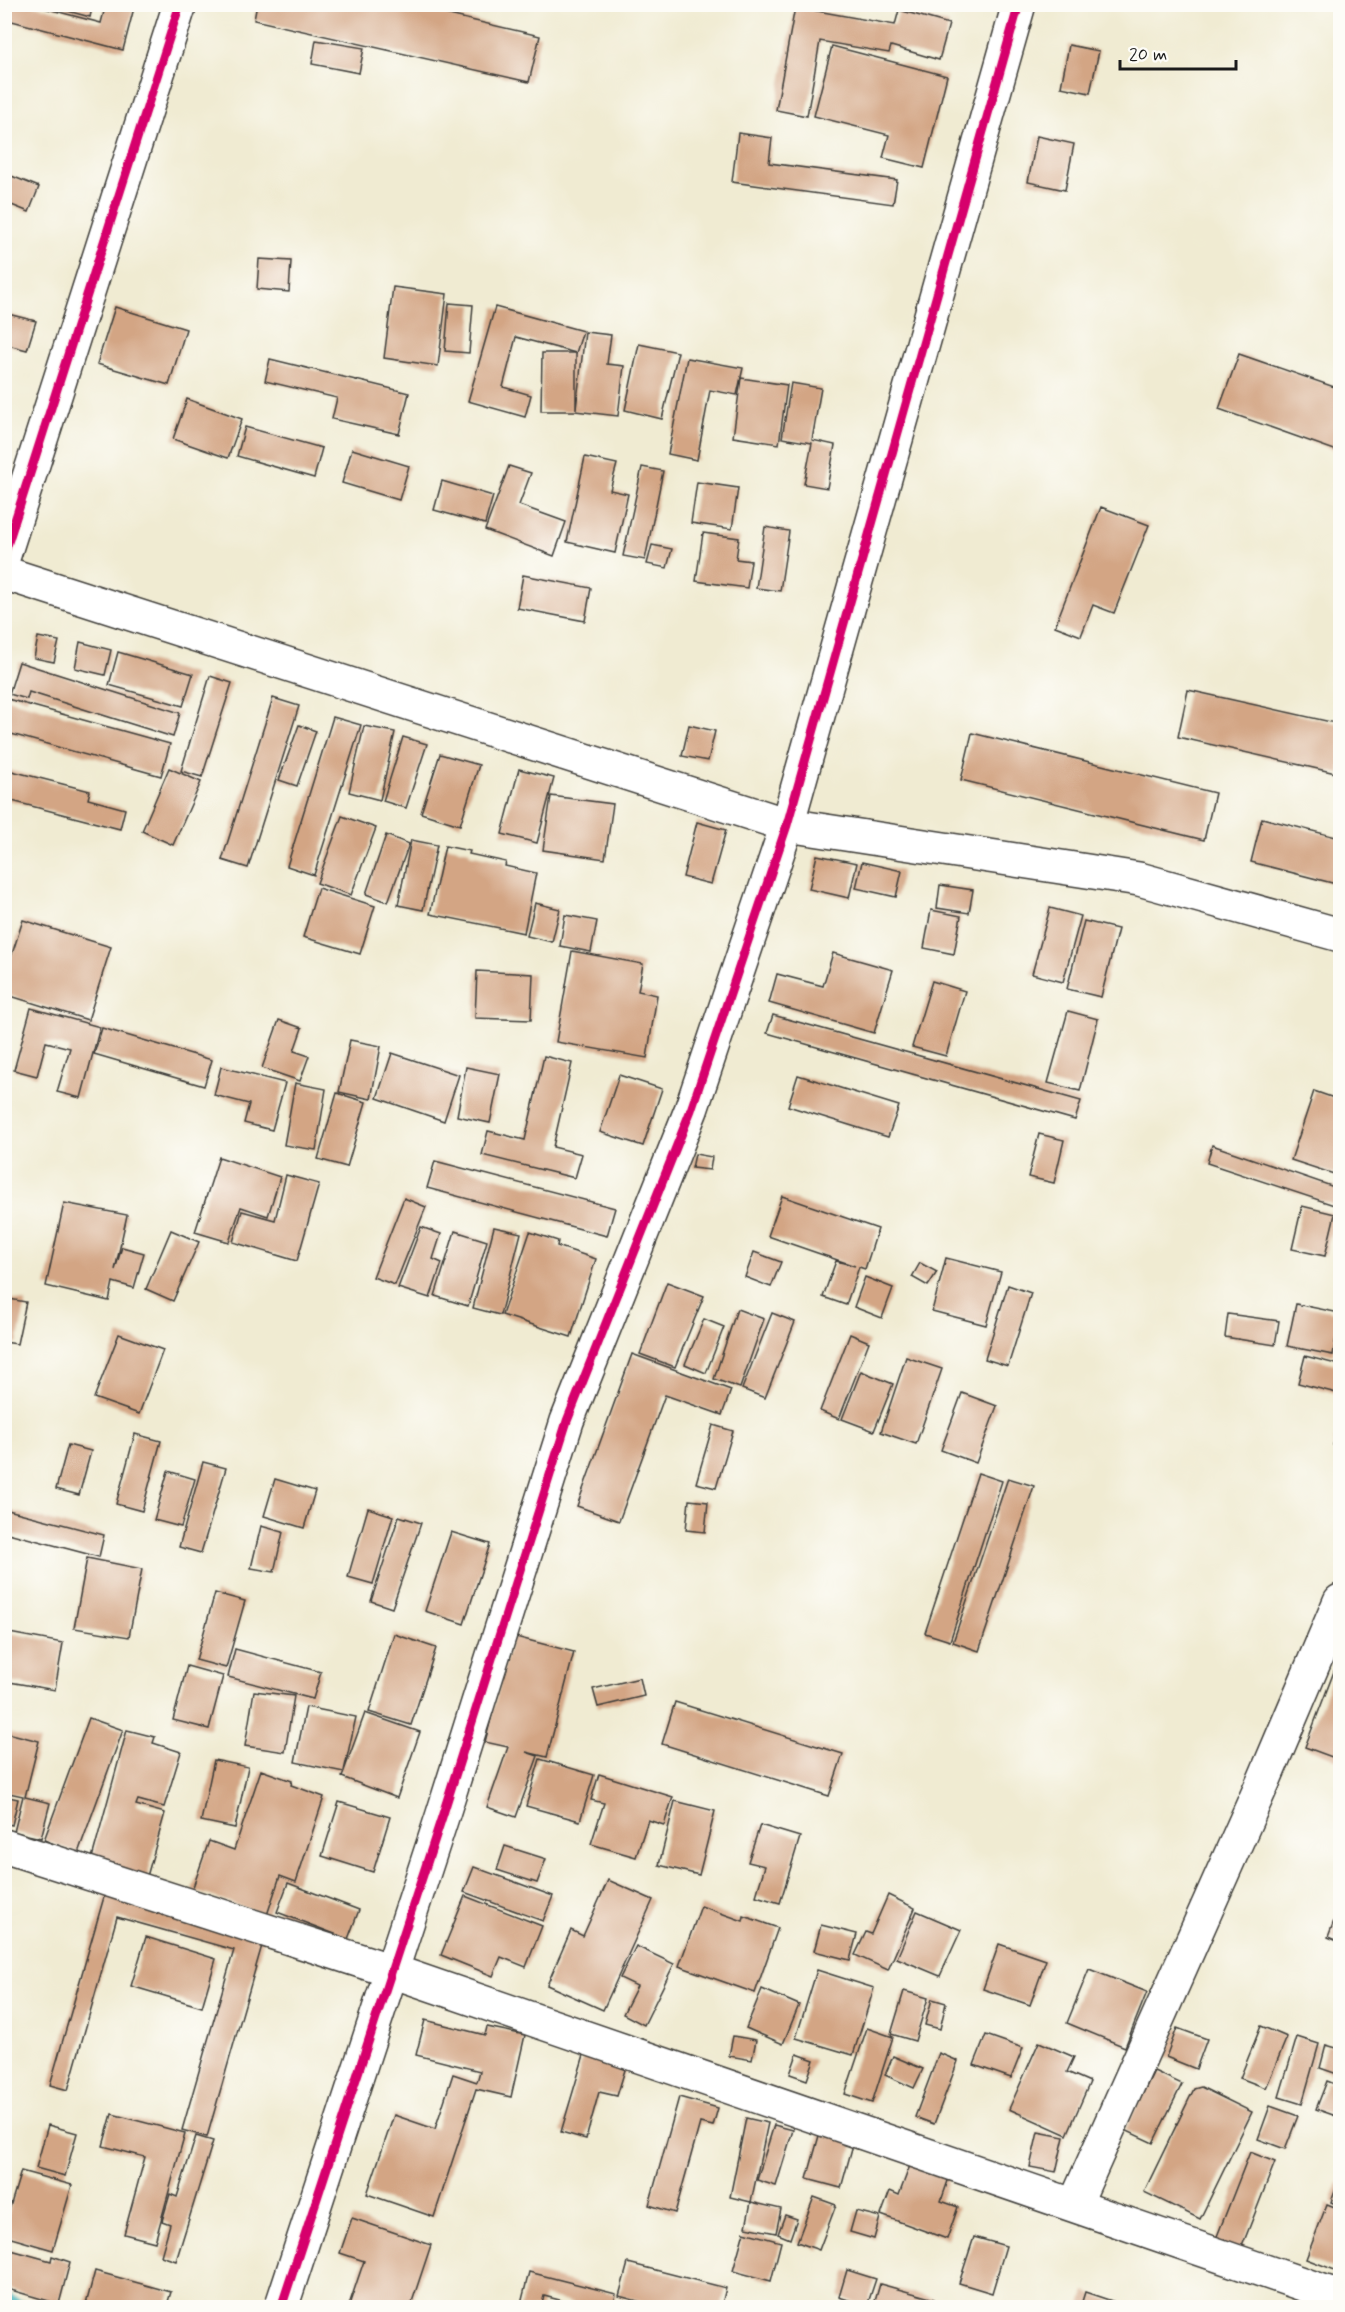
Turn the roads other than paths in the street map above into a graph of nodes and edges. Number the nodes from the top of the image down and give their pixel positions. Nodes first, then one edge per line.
1 (180, 4) edge
2 (1019, 4) edge
3 (4, 555) edge
4 (4, 573) edge
5 (787, 825) junction
6 (1341, 935) edge
7 (1341, 1601) edge
8 (4, 1846) edge
9 (392, 1971) junction
10 (1075, 2204) junction
11 (1341, 2297) edge
12 (281, 2307) edge

1 - 3 street
2 - 5 street
4 - 5 street
5 - 6 street
5 - 9 street
7 - 10 street
8 - 9 street
9 - 10 street
9 - 12 street
10 - 11 street

